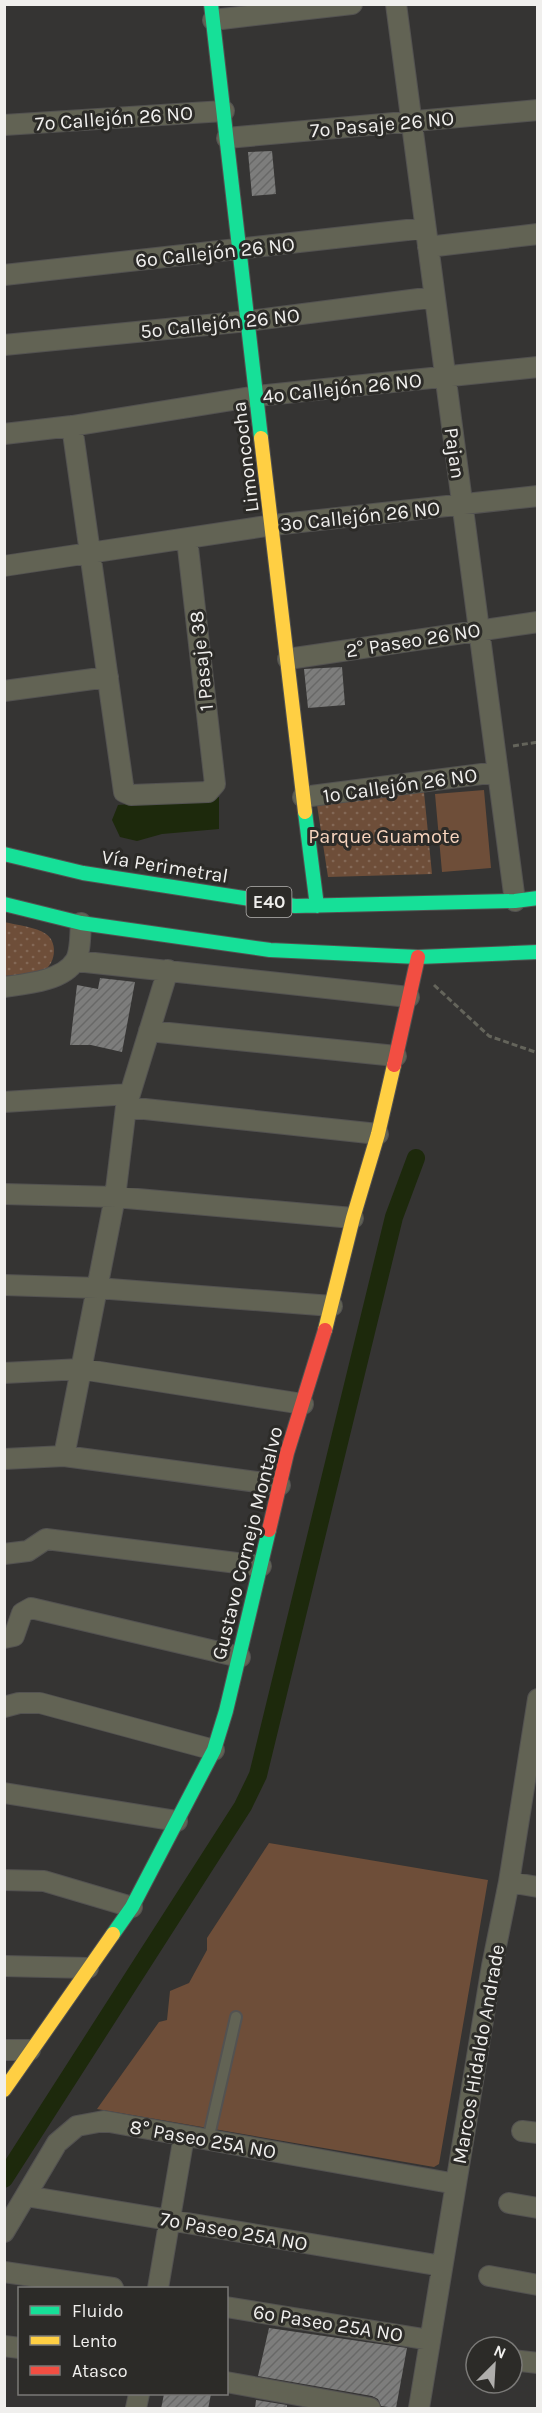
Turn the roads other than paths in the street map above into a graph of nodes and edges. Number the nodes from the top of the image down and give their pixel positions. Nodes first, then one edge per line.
1 (352, 4) edge
2 (396, 4) edge
3 (212, 12) edge
4 (537, 110) edge
5 (224, 111) junction
6 (411, 121) junction
7 (4, 125) edge
8 (227, 138) junction
9 (537, 234) edge
10 (427, 238) junction
11 (240, 250) junction
12 (4, 275) edge
13 (434, 297) junction
14 (248, 321) junction
15 (4, 345) edge
16 (537, 367) edge
17 (445, 376) junction
18 (257, 396) junction
19 (72, 426) junction
20 (4, 434) edge
21 (537, 496) edge
22 (462, 504) junction
23 (273, 525) junction
24 (188, 539) junction
25 (91, 554) junction
26 (4, 566) edge
27 (537, 622) edge
28 (478, 630) junction
29 (288, 659) junction
30 (108, 677) junction
31 (4, 691) edge
32 (497, 772) junction
33 (303, 797) junction
34 (4, 854) edge
35 (537, 898) edge
36 (515, 901) junction
37 (4, 904) edge
38 (317, 906) junction
39 (81, 923) junction
40 (537, 952) edge
41 (418, 957) junction
42 (76, 961) junction
43 (168, 970) junction
44 (4, 987) edge
45 (409, 997) junction
46 (149, 1030) junction
47 (396, 1056) junction
48 (128, 1100) junction
49 (4, 1102) edge
50 (378, 1134) junction
51 (4, 1194) edge
52 (115, 1197) junction
53 (353, 1218) junction
54 (4, 1285) edge
55 (97, 1288) junction
56 (332, 1306) junction
57 (81, 1369) junction
58 (4, 1373) edge
59 (303, 1404) junction
60 (64, 1456) junction
61 (4, 1459) edge
62 (280, 1485) junction
63 (4, 1554) edge
64 (261, 1566) junction
65 (4, 1638) edge
66 (240, 1657) junction
67 (537, 1699) edge
68 (4, 1707) edge
69 (214, 1750) junction
70 (4, 1793) edge
71 (177, 1821) junction
72 (4, 1880) edge
73 (509, 1882) junction
74 (537, 1887) edge
75 (132, 1907) junction
76 (4, 1966) edge
77 (88, 1968) junction
78 (236, 2017) dead end
79 (4, 2050) edge
80 (30, 2050) junction
81 (4, 2090) edge
82 (184, 2136) junction
83 (208, 2140) junction
84 (456, 2184) junction
85 (26, 2196) junction
86 (509, 2203) dead end
87 (537, 2208) edge
88 (170, 2220) junction
89 (4, 2232) edge
90 (442, 2266) junction
91 (4, 2272) edge
92 (489, 2276) dead end
93 (537, 2285) edge
94 (100, 2287) edge
95 (158, 2287) edge
96 (228, 2307) edge
97 (430, 2340) junction
98 (228, 2382) edge
99 (370, 2409) edge
100 (419, 2409) edge

1 - 3 street
2 - 6 street, Pajan
3 - 5 main road, Limoncocha
4 - 6 street, 7º Pasaje 26 NO
5 - 7 street, 7º Callejón 26 NO
5 - 8 main road, Limoncocha
6 - 8 street, 7º Pasaje 26 NO
6 - 10 street, Pajan
8 - 11 main road, Limoncocha
9 - 10 street, 6º Callejón 26 NO
10 - 11 street, 6º Callejón 26 NO
10 - 13 street, Pajan
11 - 12 street, 6º Callejón 26 NO
11 - 14 main road, Limoncocha
13 - 14 street, 5º Callejón 26 NO
13 - 17 street, Pajan
14 - 15 street, 5º Callejón 26 NO
14 - 18 main road, Limoncocha
16 - 17 street, 4º Callejón 26 NO
17 - 18 street, 4º Callejón 26 NO
17 - 22 street, Pajan
18 - 19 street, 4º Callejón 26 NO
18 - 23 main road, Limoncocha
19 - 20 street, 4º Callejón 26 NO
19 - 25 street
21 - 22 street, 3º Callejón 26 NO
22 - 23 street, 3º Callejón 26 NO
22 - 28 street, Pajan
23 - 24 street, 3º Callejón 26 NO
23 - 29 main road, Limoncocha
24 - 25 street, 3º Callejón 26 NO
24 - 30 street, 1 Pasaje 38
25 - 26 street, 3º Callejón 26 NO
25 - 30 street
27 - 28 street, 2° Paseo 26 NO
28 - 29 street, 2° Paseo 26 NO
28 - 32 street, Pajan
29 - 33 main road, Limoncocha
30 - 31 street
32 - 33 street, 1º Callejón 26 NO
32 - 36 street, Pajan
33 - 38 main road, Limoncocha
34 - 38 main road, Vía Perimetral / E40
35 - 36 main road, Vía Perimetral / E40
36 - 38 main road, Vía Perimetral / E40
37 - 39 main road, E40
39 - 41 main road, E40
39 - 42 street
40 - 41 main road, E40
41 - 45 main road, Gustavo Cornejo Montalvo
42 - 43 street
42 - 44 street
43 - 45 street
43 - 46 street
45 - 47 main road, Gustavo Cornejo Montalvo
46 - 47 street
46 - 48 street
47 - 50 main road, Gustavo Cornejo Montalvo
48 - 49 street
48 - 50 street
48 - 52 street
50 - 53 main road, Gustavo Cornejo Montalvo
51 - 52 street
52 - 53 street
52 - 55 street
53 - 56 main road, Gustavo Cornejo Montalvo
54 - 55 street
55 - 56 street
55 - 57 street
56 - 59 main road, Gustavo Cornejo Montalvo
57 - 58 street
57 - 59 street
57 - 60 street
59 - 62 main road, Gustavo Cornejo Montalvo
60 - 61 street
60 - 62 street
62 - 64 main road, Gustavo Cornejo Montalvo
63 - 64 street
64 - 66 main road, Gustavo Cornejo Montalvo
65 - 66 street
66 - 69 main road, Gustavo Cornejo Montalvo
67 - 73 street, Marcos Hidaldo Andrade
68 - 69 street
69 - 71 main road, Gustavo Cornejo Montalvo
70 - 71 street
71 - 75 main road, Gustavo Cornejo Montalvo
72 - 75 street
73 - 74 street
73 - 84 street, Marcos Hidaldo Andrade
75 - 77 main road, Gustavo Cornejo Montalvo
76 - 77 street
77 - 80 main road, Gustavo Cornejo Montalvo
78 - 83 lane
79 - 80 street
80 - 81 main road, Gustavo Cornejo Montalvo
82 - 83 street, 8° Paseo 25A NO
82 - 85 street, 8° Paseo 25A NO
82 - 88 street
83 - 84 street, 8° Paseo 25A NO
84 - 90 street, Marcos Hidaldo Andrade
85 - 88 street, 7º Paseo 25A NO
85 - 89 street, 8° Paseo 25A NO
86 - 87 street
88 - 90 street, 7º Paseo 25A NO
88 - 95 street
90 - 97 street, Marcos Hidaldo Andrade
91 - 94 street
92 - 93 street
96 - 97 street, 6º Paseo 25A NO
97 - 100 street, Marcos Hidaldo Andrade
98 - 99 street

